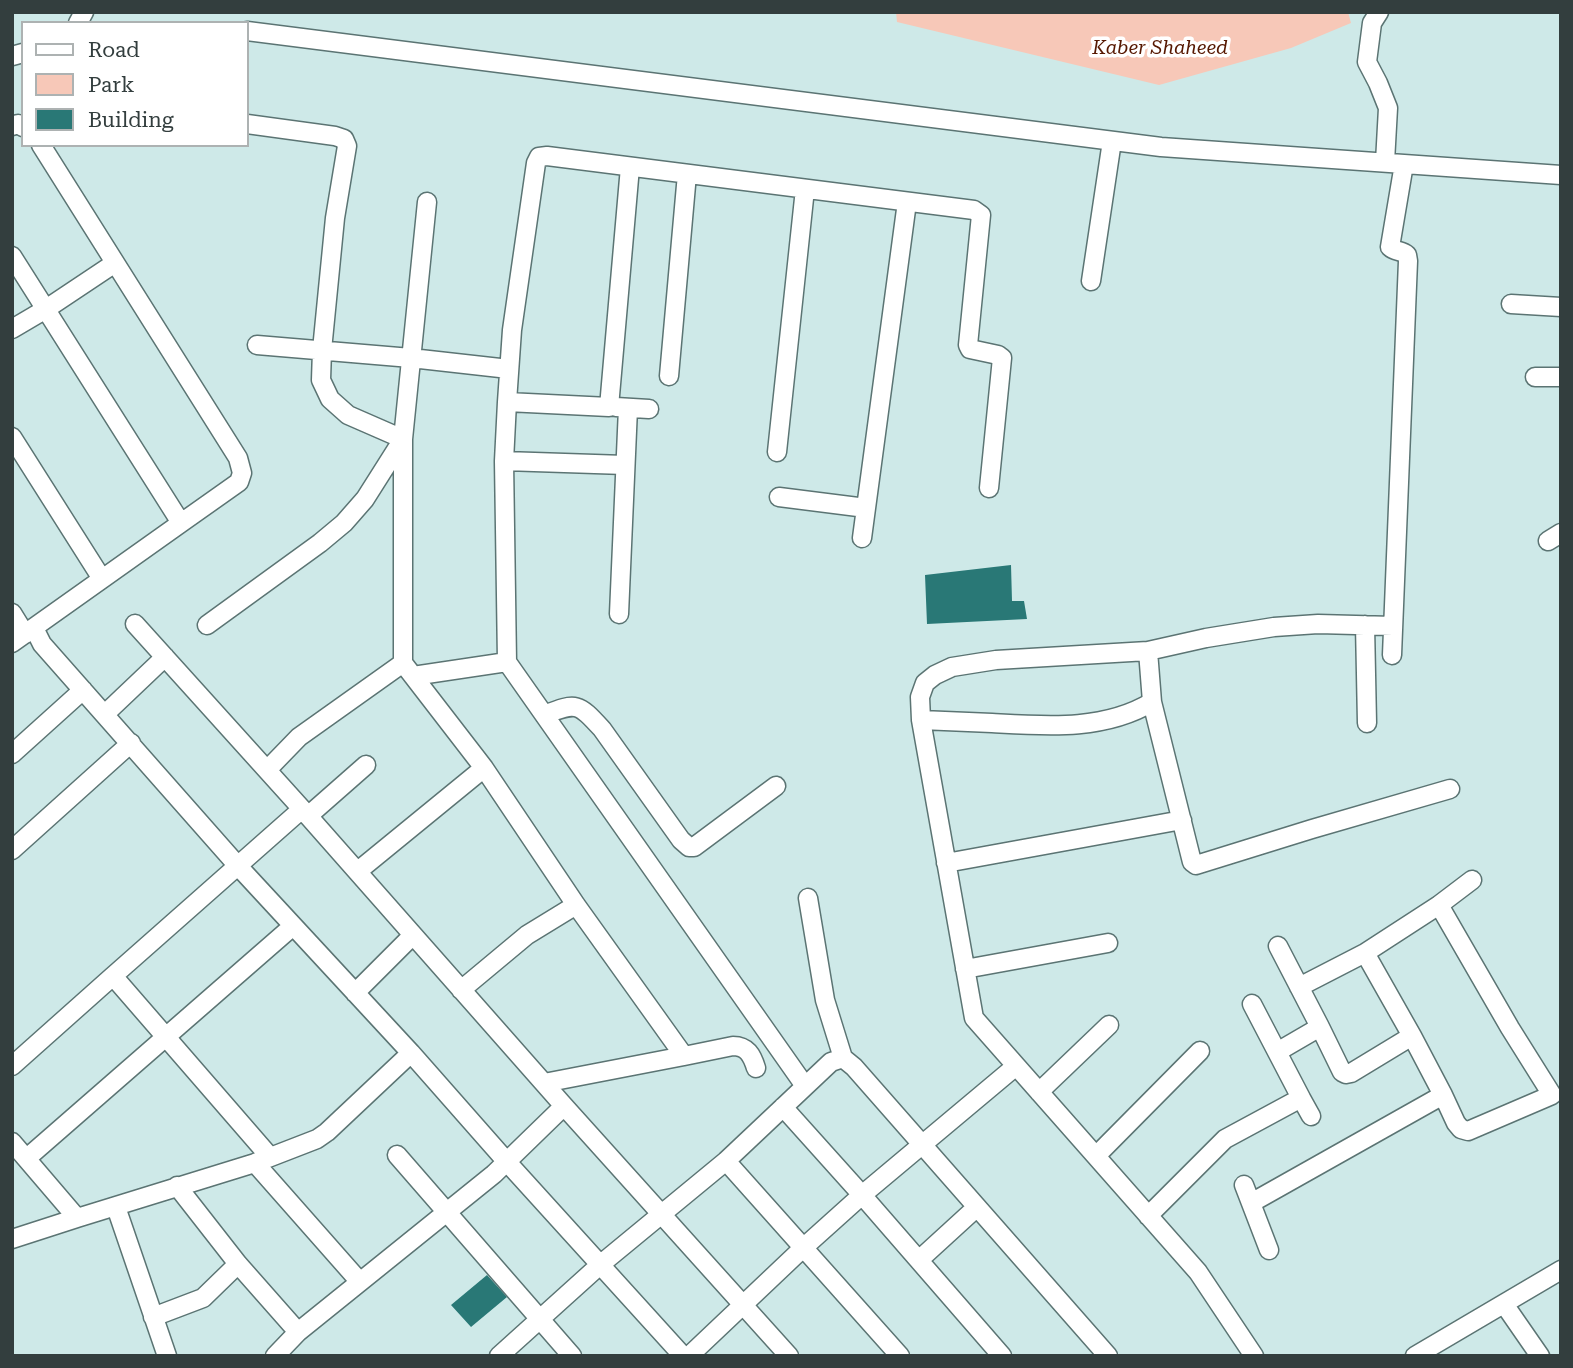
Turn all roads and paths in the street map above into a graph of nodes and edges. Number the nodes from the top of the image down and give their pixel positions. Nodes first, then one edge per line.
1 (1379, 12) edge
2 (248, 31) edge
3 (248, 124) edge
4 (1112, 141) junction
5 (42, 147) edge
6 (1385, 162) junction
7 (1404, 164) junction
8 (630, 167) junction
9 (687, 174) junction
10 (1561, 175) edge
11 (805, 189) junction
12 (427, 202) dead end
13 (907, 202) junction
14 (12, 256) edge
15 (115, 263) junction
16 (1091, 281) dead end
17 (1511, 304) dead end
18 (1561, 307) edge
19 (46, 309) junction
20 (12, 329) edge
21 (257, 345) dead end
22 (322, 350) junction
23 (411, 358) junction
24 (509, 369) junction
25 (669, 376) dead end
26 (1535, 377) dead end
27 (1561, 377) edge
28 (507, 402) junction
29 (609, 407) junction
30 (628, 408) junction
31 (649, 409) dead end
32 (12, 437) edge
33 (403, 439) junction
34 (777, 452) dead end
35 (504, 461) junction
36 (625, 465) junction
37 (989, 488) dead end
38 (779, 497) dead end
39 (866, 508) junction
40 (181, 523) junction
41 (862, 538) dead end
42 (102, 579) junction
43 (12, 613) edge
44 (619, 614) dead end
45 (135, 624) dead end
46 (207, 625) dead end
47 (1365, 625) junction
48 (1393, 626) junction
49 (24, 635) edge
50 (1148, 650) junction
51 (1392, 655) dead end
52 (165, 657) junction
53 (507, 662) junction
54 (408, 670) junction
55 (83, 690) junction
56 (1152, 702) junction
57 (105, 714) junction
58 (544, 715) junction
59 (921, 720) junction
60 (1367, 723) dead end
61 (131, 743) junction
62 (12, 754) edge
63 (366, 765) dead end
64 (484, 768) junction
65 (267, 770) junction
66 (776, 786) dead end
67 (1450, 789) dead end
68 (305, 812) junction
69 (1182, 820) junction
70 (12, 850) edge
71 (946, 863) junction
72 (238, 866) junction
73 (358, 871) junction
74 (1472, 880) dead end
75 (808, 898) dead end
76 (576, 905) junction
77 (1439, 905) junction
78 (293, 926) junction
79 (413, 935) junction
80 (1108, 943) dead end
81 (1278, 946) dead end
82 (1365, 953) junction
83 (965, 970) junction
84 (113, 976) junction
85 (1299, 987) junction
86 (461, 990) junction
87 (355, 993) junction
88 (1252, 1004) dead end
89 (1109, 1025) dead end
90 (1320, 1027) junction
91 (1412, 1036) junction
92 (167, 1037) junction
93 (1200, 1051) dead end
94 (1277, 1052) junction
95 (411, 1054) junction
96 (684, 1056) junction
97 (843, 1058) junction
98 (12, 1066) edge
99 (1016, 1066) junction
100 (755, 1068) dead end
101 (544, 1083) junction
102 (805, 1086) junction
103 (1039, 1092) junction
104 (1556, 1093) edge
105 (1443, 1095) junction
106 (1301, 1098) junction
107 (564, 1106) junction
108 (783, 1107) junction
109 (1311, 1116) dead end
110 (12, 1142) edge
111 (922, 1144) junction
112 (397, 1155) dead end
113 (1096, 1156) junction
114 (27, 1158) junction
115 (262, 1160) junction
116 (726, 1161) junction
117 (507, 1162) junction
118 (1244, 1185) dead end
119 (177, 1186) junction
120 (862, 1195) junction
121 (1251, 1203) junction
122 (116, 1207) junction
123 (977, 1207) junction
124 (446, 1213) junction
125 (661, 1214) junction
126 (1148, 1216) junction
127 (77, 1218) junction
128 (12, 1239) edge
129 (803, 1248) junction
130 (1269, 1250) dead end
131 (919, 1260) junction
132 (238, 1264) junction
133 (601, 1264) junction
134 (1561, 1270) edge
135 (360, 1282) junction
136 (1504, 1304) junction
137 (744, 1306) junction
138 (153, 1317) junction
139 (539, 1319) junction
140 (298, 1332) junction
141 (167, 1356) edge
142 (275, 1356) edge
143 (499, 1356) edge
144 (572, 1356) edge
145 (683, 1356) edge
146 (689, 1356) edge
147 (789, 1356) edge
148 (900, 1356) edge
149 (1002, 1356) edge
150 (1108, 1356) edge
151 (1254, 1356) edge
152 (1415, 1356) edge
153 (1540, 1356) edge

1 - 6 street
2 - 4 street
3 - 22 street
4 - 6 street
4 - 16 street
5 - 15 street
6 - 7 street
7 - 10 street
7 - 48 street
8 - 9 street
8 - 24 street
8 - 29 street
9 - 11 street
9 - 25 street
11 - 13 street
11 - 34 street
12 - 23 street
13 - 37 street
13 - 39 street
14 - 19 street
15 - 19 street
15 - 40 street
17 - 18 street
19 - 20 street
19 - 40 street
21 - 22 street
22 - 23 street
22 - 33 street
23 - 24 street
23 - 33 street
24 - 28 street
26 - 27 street
28 - 29 street
28 - 35 street
29 - 30 street
30 - 31 street
30 - 36 street
32 - 42 street
33 - 46 street
33 - 54 street
35 - 36 street
35 - 53 street
36 - 44 street
38 - 39 street
39 - 41 street
40 - 42 street
42 - 49 street
43 - 49 street
45 - 52 street
47 - 48 street
47 - 50 street
47 - 60 street
48 - 51 street
49 - 55 street
50 - 56 street
50 - 59 street
52 - 57 street
52 - 65 street
53 - 54 street
53 - 58 street
54 - 64 street
54 - 65 street
55 - 57 street
55 - 62 street
56 - 59 street
56 - 69 street
57 - 61 street
58 - 66 street
58 - 102 street
59 - 71 street
61 - 70 street
61 - 72 street
63 - 68 street
64 - 73 street
64 - 76 street
65 - 68 street
67 - 69 street
68 - 72 street
68 - 73 street
69 - 71 street
71 - 83 street
72 - 78 street
72 - 84 street
73 - 79 street
74 - 77 street
75 - 97 street
76 - 86 street
76 - 96 street
77 - 82 street
77 - 104 street
78 - 87 street
78 - 92 street
79 - 86 street
79 - 87 street
80 - 83 street
81 - 85 street
82 - 85 street
82 - 91 street
83 - 99 street
84 - 92 street
84 - 98 street
85 - 90 street
86 - 101 street
87 - 95 street
88 - 94 street
89 - 103 street
90 - 91 street
90 - 94 street
91 - 105 street
92 - 114 street
92 - 115 street
93 - 113 street
94 - 106 street
95 - 115 street
95 - 117 street
96 - 100 street
96 - 101 street
97 - 102 street
97 - 111 street
99 - 103 street
99 - 111 street
101 - 107 street
102 - 108 street
103 - 113 street
104 - 105 street
105 - 121 street
106 - 109 street
106 - 126 street
107 - 117 street
107 - 125 street
108 - 116 street
108 - 120 street
110 - 114 street
111 - 120 street
111 - 123 street
112 - 124 street
113 - 126 street
114 - 127 street
115 - 119 street
115 - 135 street
116 - 125 street
116 - 129 street
117 - 124 street
117 - 133 street
118 - 121 street
119 - 122 street
119 - 132 street
120 - 129 street
120 - 131 street
121 - 130 street
122 - 127 street
122 - 138 street
123 - 131 street
123 - 150 street
124 - 135 street
124 - 139 street
125 - 133 street
125 - 137 street
126 - 151 street
127 - 128 street
129 - 137 street
129 - 148 street
131 - 149 street
132 - 138 street
132 - 140 street
133 - 139 street
133 - 145 street
134 - 136 street
135 - 140 street
136 - 152 street
136 - 153 street
137 - 146 street
137 - 147 street
138 - 141 street
139 - 143 street
139 - 144 street
140 - 142 street

